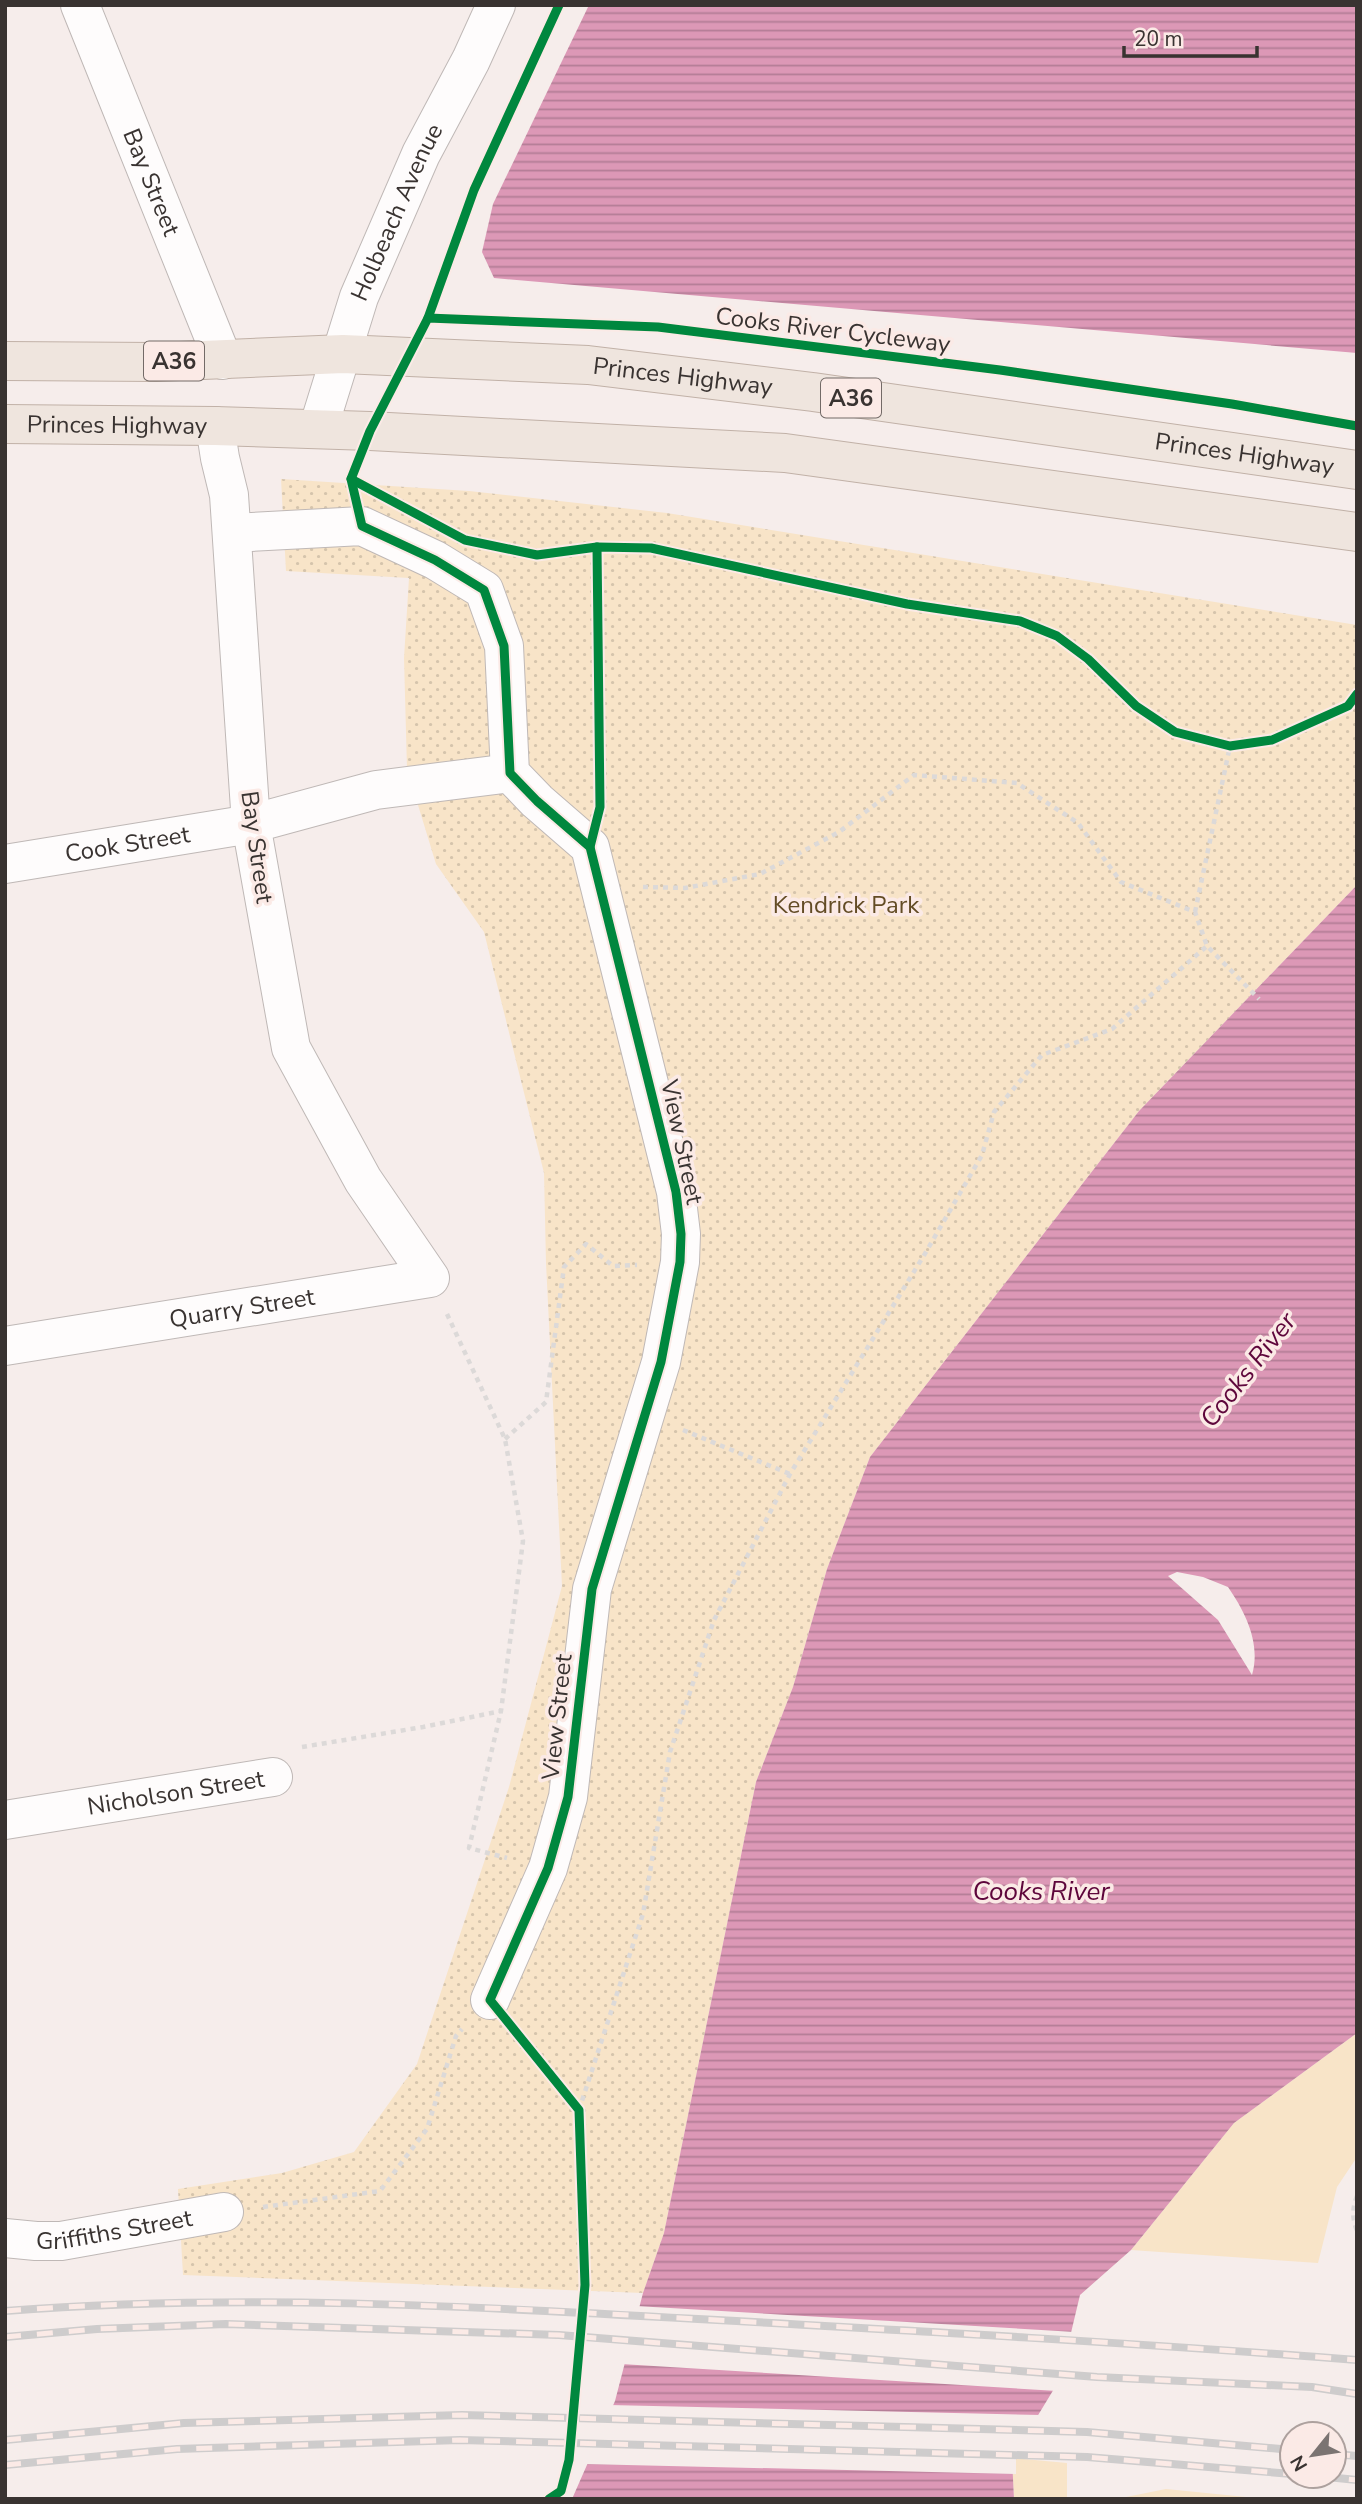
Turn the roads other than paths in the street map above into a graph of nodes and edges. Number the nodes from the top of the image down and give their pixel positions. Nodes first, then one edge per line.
1 (80, 5) edge
2 (496, 5) edge
3 (343, 354) junction
4 (5, 360) edge
5 (223, 360) junction
6 (5, 424) edge
7 (215, 426) junction
8 (318, 429) junction
9 (1357, 470) edge
10 (1357, 532) edge
11 (232, 533) junction
12 (510, 773) junction
13 (251, 824) junction
14 (5, 864) edge
15 (430, 1278) joint
16 (5, 1346) edge
17 (273, 1777) road end
18 (5, 1820) edge
19 (490, 2000) dead end
20 (224, 2212) road end
21 (5, 2238) edge

1 - 5 street, Bay Street
2 - 3 street, Holbeach Avenue
3 - 5 highway, Princes Highway / A36
3 - 8 street, Holbeach Avenue
3 - 9 highway, Princes Highway / A36
4 - 5 highway, Princes Highway / A36
6 - 7 highway, Princes Highway
7 - 8 highway, Princes Highway
7 - 11 street, Bay Street
8 - 10 highway, Princes Highway
11 - 12 street
11 - 13 street, Bay Street
12 - 13 street
12 - 19 street, View Street
13 - 14 street, Cook Street
13 - 15 street, Bay Street
15 - 16 street, Quarry Street
17 - 18 street, Nicholson Street
20 - 21 street, Griffiths Street

